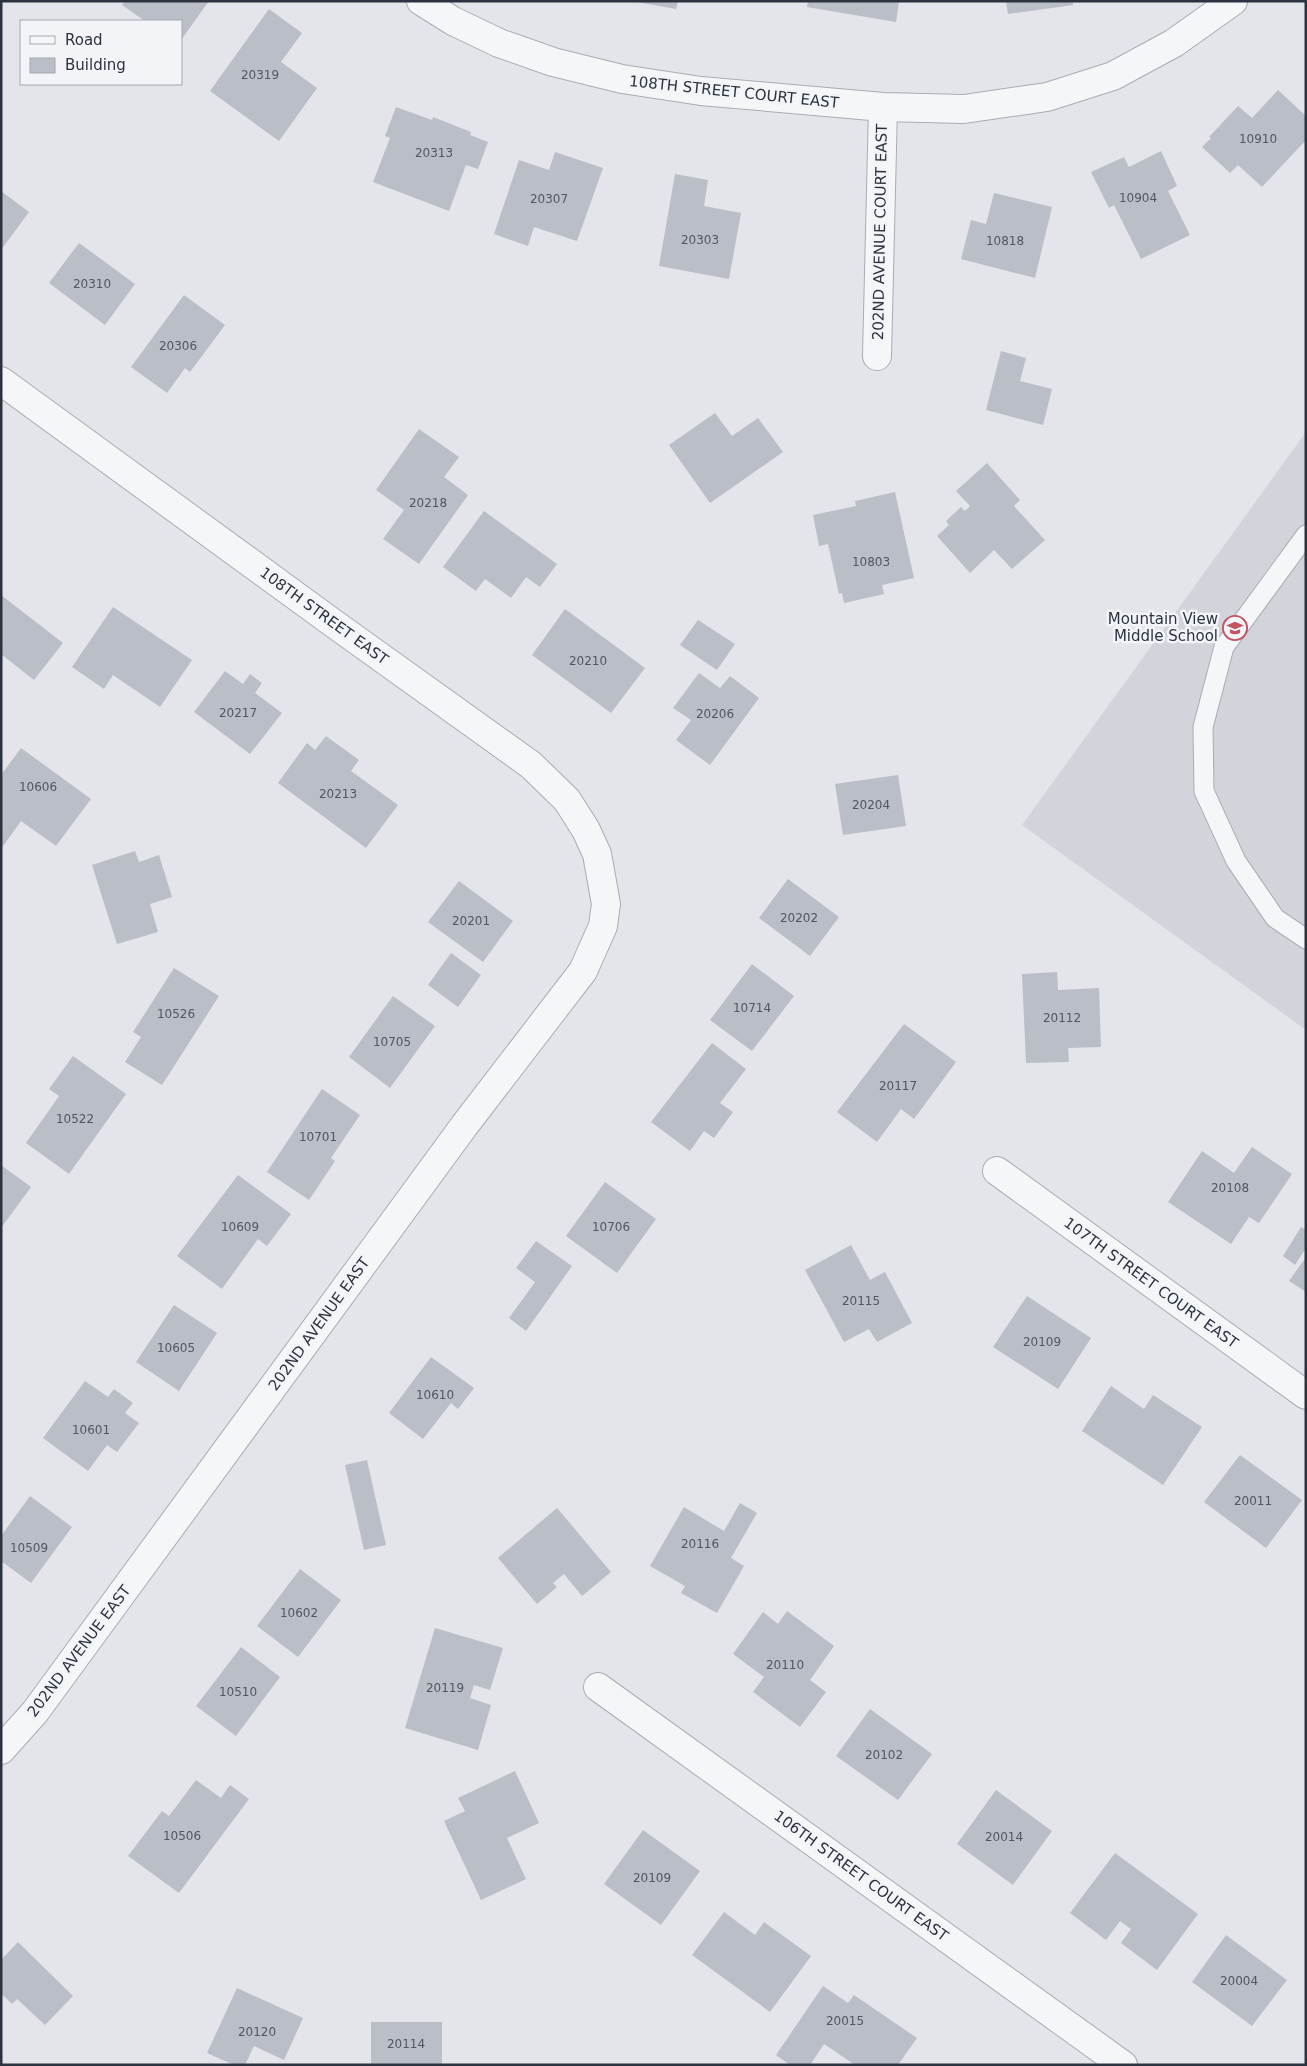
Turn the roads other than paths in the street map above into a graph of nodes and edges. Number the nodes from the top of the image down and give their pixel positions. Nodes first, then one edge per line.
1 (421, 1) edge
2 (1233, 1) edge
3 (883, 107) junction
4 (877, 356) dead end
5 (1, 381) edge
6 (1306, 535) edge
7 (602, 886) joint
8 (1306, 939) edge
9 (997, 1171) dead end
10 (1306, 1395) edge
11 (598, 1687) dead end
12 (1, 1750) edge
13 (1123, 2065) edge

1 - 3 street, 108TH STREET COURT EAST
2 - 3 street, 108TH STREET COURT EAST
3 - 4 street, 202ND AVENUE COURT EAST
5 - 7 street, 108TH STREET EAST
6 - 8 lane
7 - 12 street, 202ND AVENUE EAST
9 - 10 street, 107TH STREET COURT EAST
11 - 13 street, 106TH STREET COURT EAST

